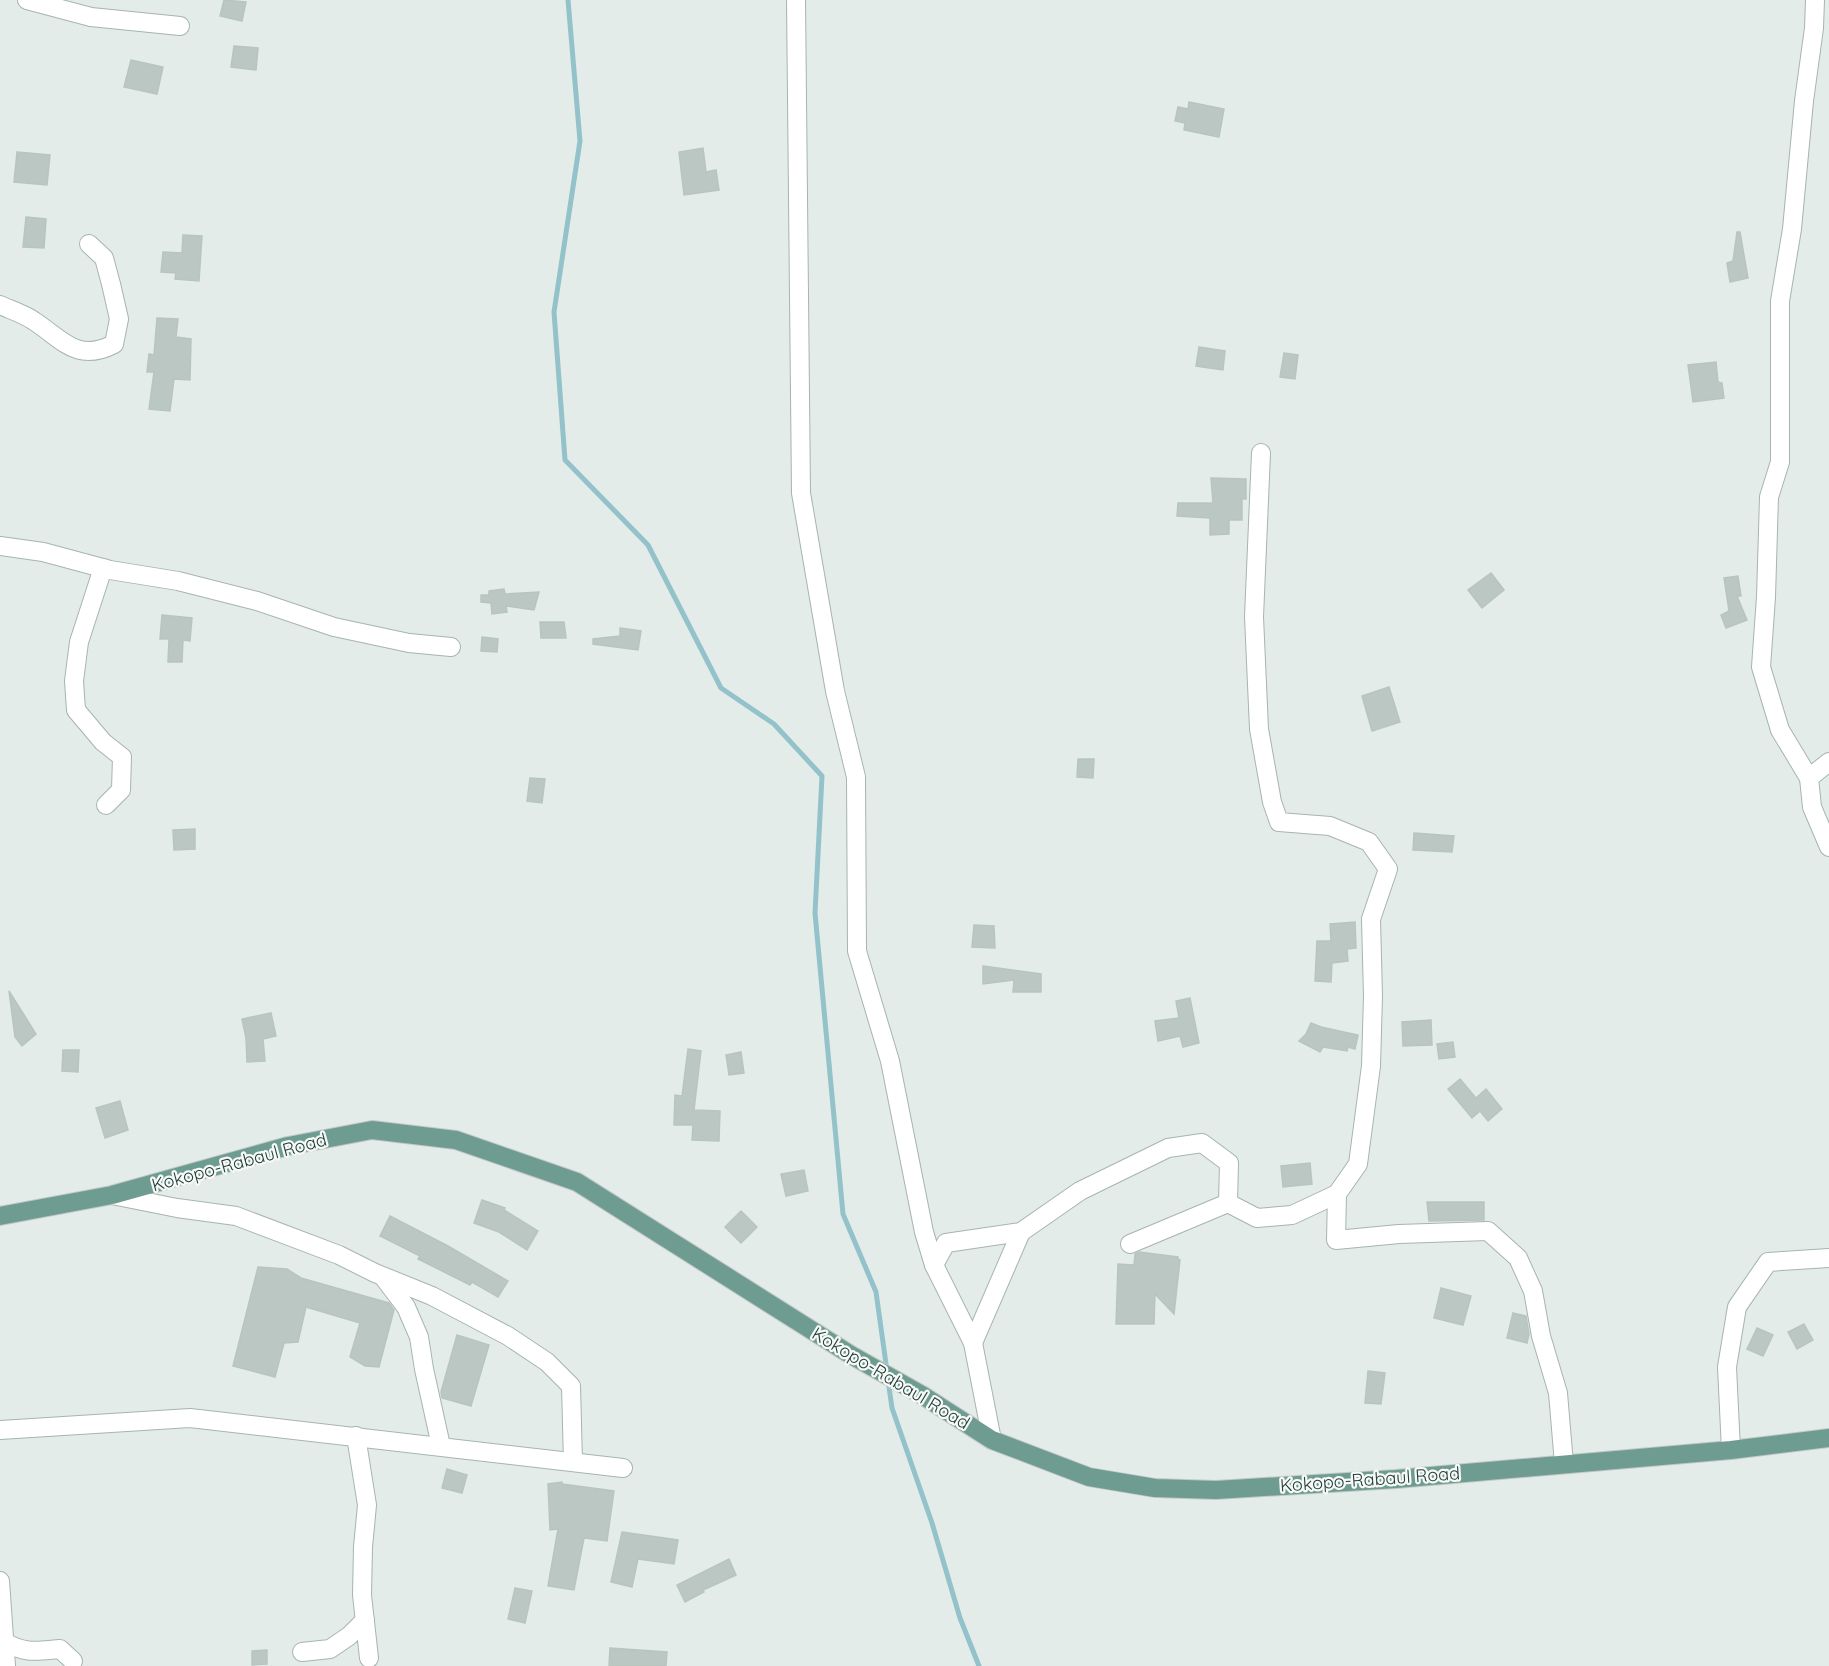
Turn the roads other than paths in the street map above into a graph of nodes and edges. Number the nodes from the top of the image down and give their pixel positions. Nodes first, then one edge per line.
1 (27, 0) edge
2 (796, 0) edge
3 (1815, 0) edge
4 (180, 26) dead end
5 (1821, 38) edge
6 (89, 244) dead end
7 (0, 305) edge
8 (1261, 453) dead end
9 (0, 546) edge
10 (103, 568) junction
11 (451, 647) dead end
12 (1829, 762) edge
13 (1809, 778) junction
14 (106, 805) dead end
15 (1829, 847) edge
16 (1337, 1194) junction
17 (112, 1195) junction
18 (1228, 1203) junction
19 (0, 1216) edge
20 (1021, 1233) junction
21 (1130, 1244) dead end
22 (1829, 1258) edge
23 (934, 1265) junction
24 (382, 1276) junction
25 (973, 1343) junction
26 (0, 1430) edge
27 (356, 1436) junction
28 (1829, 1438) edge
29 (992, 1440) junction
30 (441, 1446) junction
31 (1731, 1450) junction
32 (573, 1462) junction
33 (1564, 1464) junction
34 (623, 1468) dead end
35 (0, 1581) edge
36 (1, 1611) edge
37 (365, 1620) junction
38 (4, 1642) junction
39 (302, 1652) dead end
40 (369, 1658) dead end
41 (73, 1660) dead end
42 (6, 1666) edge

1 - 4 street
2 - 23 street
3 - 5 street
5 - 13 street
6 - 7 street
8 - 16 street
9 - 10 street
10 - 11 street
10 - 14 street
12 - 13 street
13 - 15 street
16 - 18 street
16 - 33 street
17 - 19 main road, Kokopo-Rabaul Road
17 - 24 street
17 - 29 main road, Kokopo-Rabaul Road
18 - 20 street
18 - 21 street
20 - 23 street
20 - 25 street
22 - 31 street
23 - 25 street
24 - 30 street
24 - 32 street
25 - 29 street
26 - 27 street
27 - 30 street
27 - 37 street
28 - 31 main road, Kokopo-Rabaul Road
29 - 33 main road, Kokopo-Rabaul Road
30 - 32 street
31 - 33 main road, Kokopo-Rabaul Road
32 - 34 street
35 - 36 street
36 - 38 street
37 - 39 street
37 - 40 street
38 - 41 street
38 - 42 street

